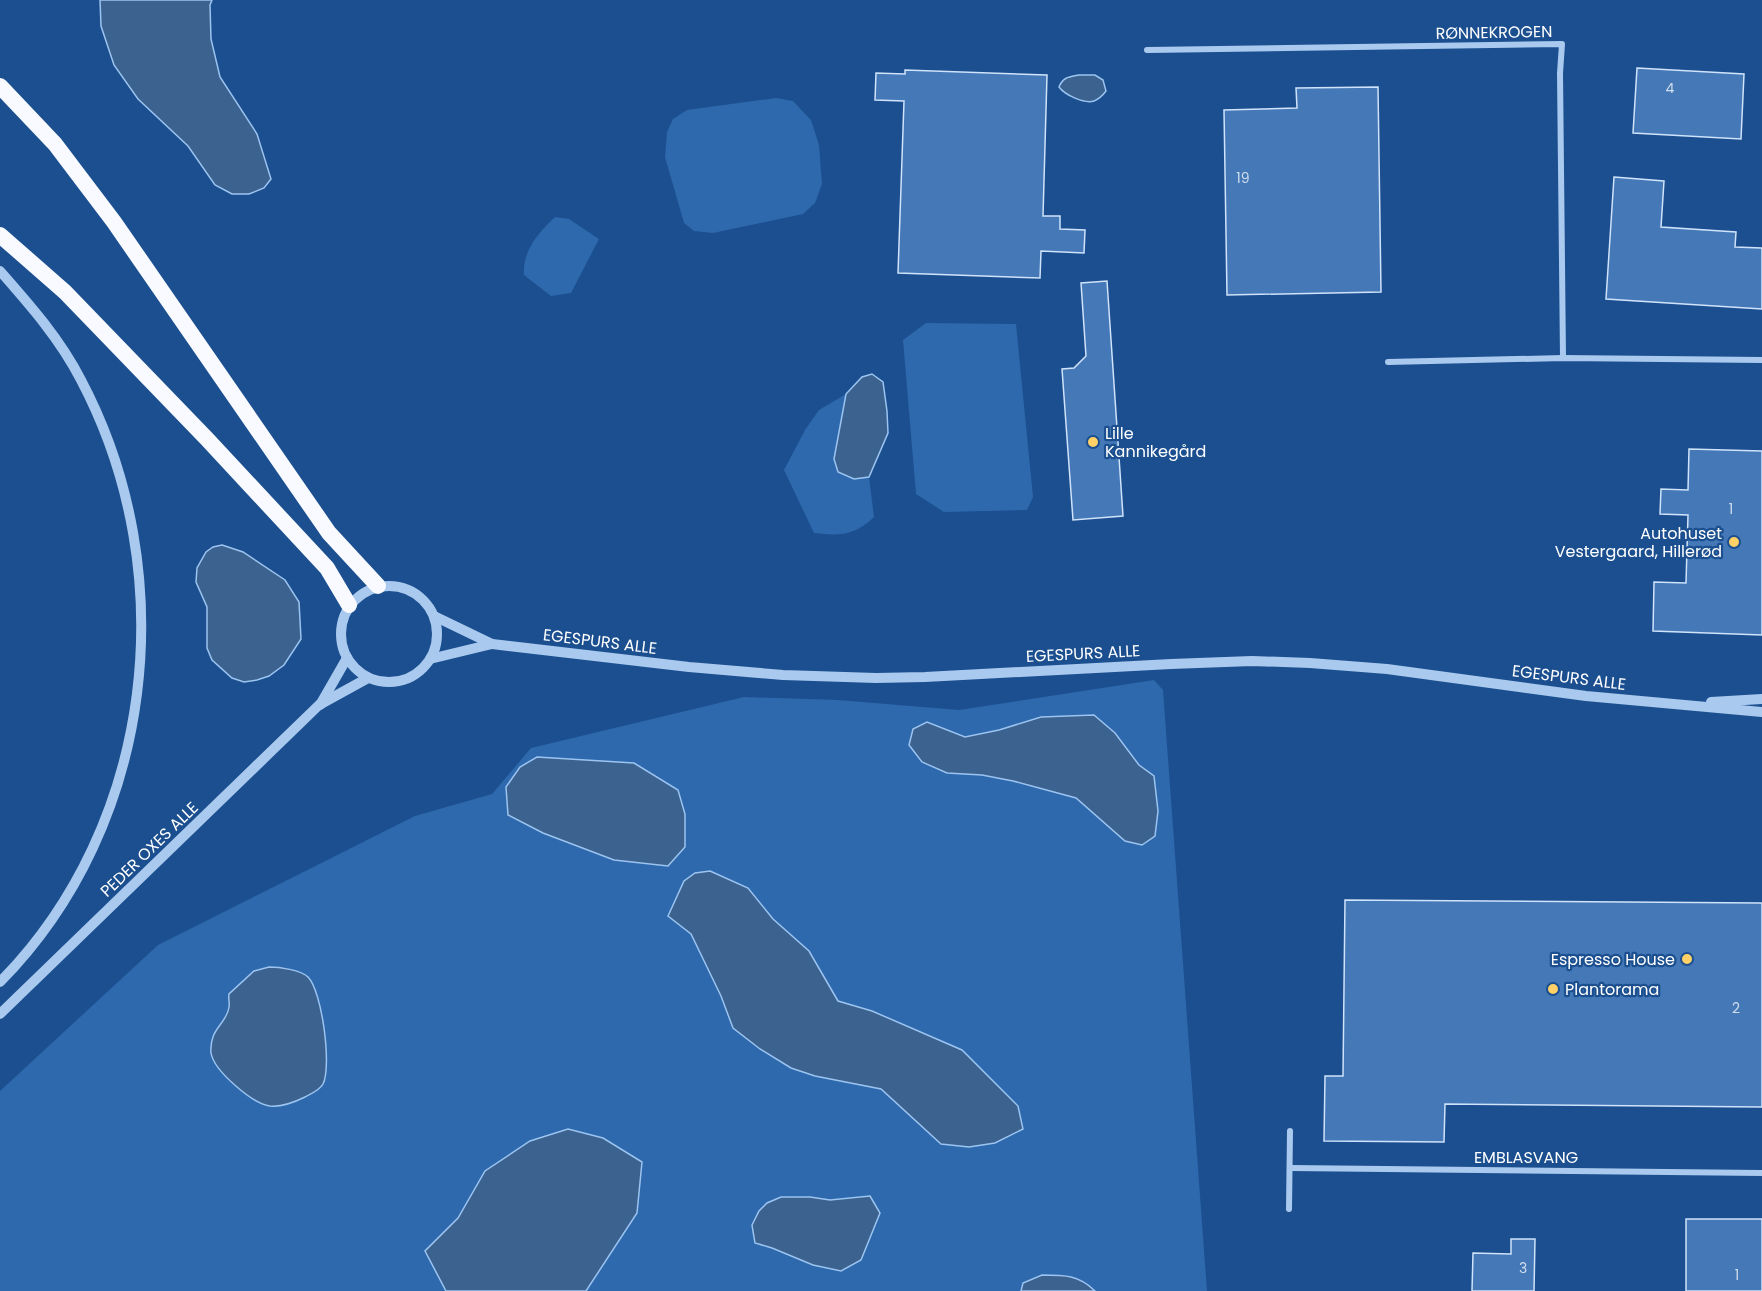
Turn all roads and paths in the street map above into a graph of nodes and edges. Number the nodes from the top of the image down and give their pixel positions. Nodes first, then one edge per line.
1 (1148, 50) dead end
2 (0, 86) edge
3 (0, 235) edge
4 (0, 271) edge
5 (1563, 358) junction
6 (1762, 360) edge
7 (1388, 362) dead end
8 (378, 586) junction
9 (349, 605) junction
10 (434, 616) junction
11 (492, 644) junction
12 (347, 658) junction
13 (430, 660) junction
14 (368, 678) junction
15 (1762, 699) edge
16 (1674, 704) junction
17 (320, 705) junction
18 (1762, 712) edge
19 (0, 982) edge
20 (0, 1014) edge
21 (1290, 1131) dead end
22 (1290, 1168) junction
23 (1762, 1173) edge
24 (1289, 1209) dead end

1 - 5 street, RØNNEKROGEN
2 - 8 highway
3 - 9 highway
4 - 19 street
5 - 6 street
5 - 7 street
8 - 9 street
8 - 10 street
9 - 12 street
10 - 11 street, EGESPURS ALLE
10 - 13 street
11 - 13 street, EGESPURS ALLE
11 - 16 street, EGESPURS ALLE
12 - 14 street
12 - 17 street, PEDER OXES ALLE
13 - 14 street
14 - 17 street, PEDER OXES ALLE
15 - 16 street, EGESPURS ALLE
16 - 18 street, EGESPURS ALLE
17 - 20 street, PEDER OXES ALLE
21 - 22 street
22 - 23 street, EMBLASVANG
22 - 24 street

